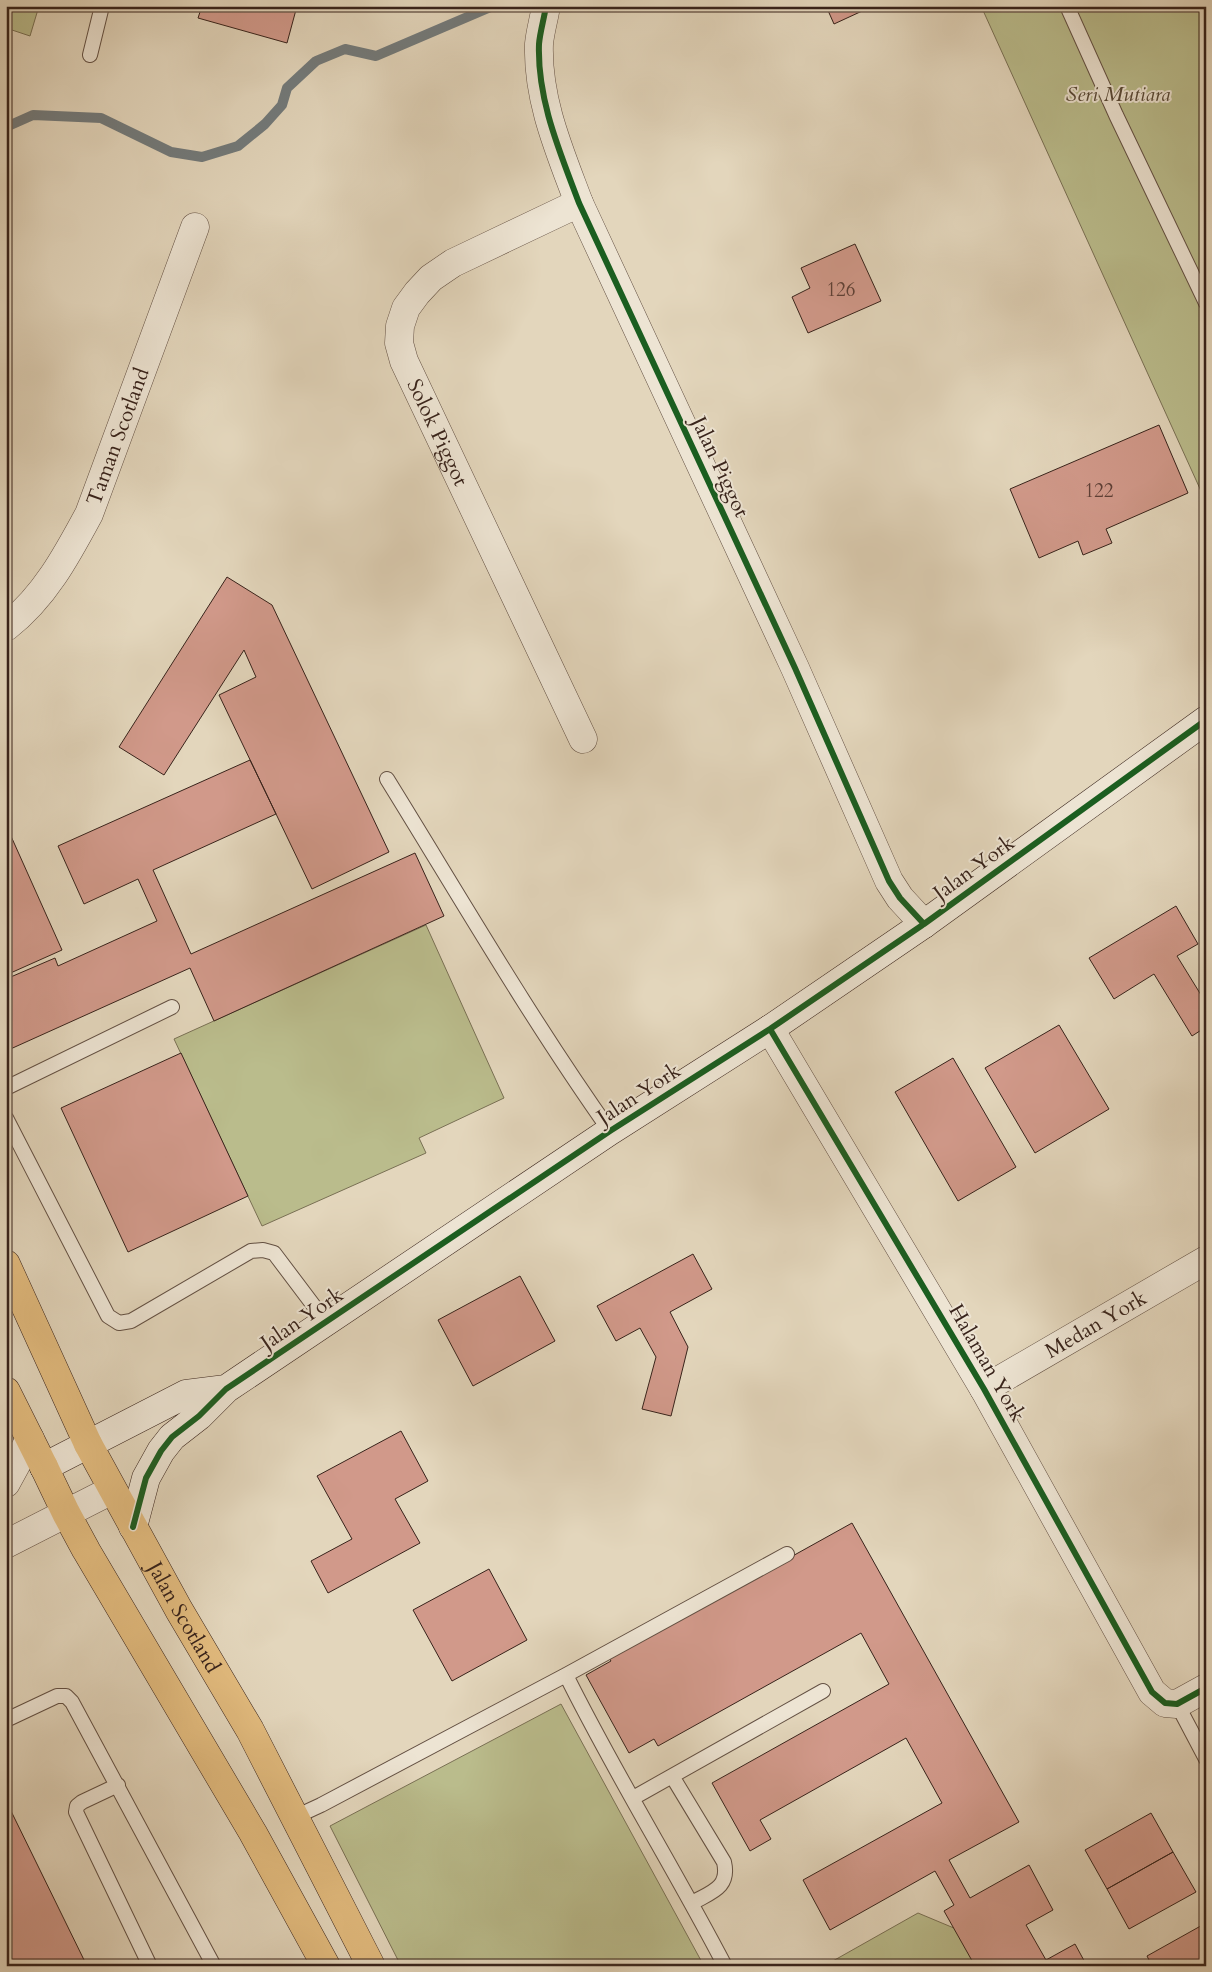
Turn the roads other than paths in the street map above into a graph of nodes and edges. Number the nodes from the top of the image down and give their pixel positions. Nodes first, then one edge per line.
1 (102, 6) edge
2 (546, 6) edge
3 (1067, 6) edge
4 (90, 56) dead end
5 (579, 203) junction
6 (195, 227) dead end
7 (1206, 303) edge
8 (6, 627) edge
9 (1206, 720) edge
10 (583, 740) dead end
11 (387, 779) dead end
12 (924, 924) junction
13 (172, 1007) dead end
14 (770, 1029) junction
15 (6, 1088) edge
16 (6, 1118) edge
17 (610, 1131) junction
18 (1206, 1260) edge
19 (6, 1264) edge
20 (326, 1322) junction
21 (226, 1389) junction
22 (984, 1389) junction
23 (6, 1391) edge
24 (30, 1439) junction
25 (88, 1444) junction
26 (44, 1467) junction
27 (6, 1483) edge
28 (112, 1490) junction
29 (66, 1514) junction
30 (132, 1527) junction
31 (6, 1544) edge
32 (787, 1554) dead end
33 (566, 1675) junction
34 (1206, 1688) edge
35 (823, 1691) dead end
36 (1177, 1704) junction
37 (6, 1720) edge
38 (1206, 1760) edge
39 (672, 1776) junction
40 (118, 1785) junction
41 (633, 1798) junction
42 (295, 1817) junction
43 (692, 1903) junction
44 (150, 1966) edge
45 (214, 1966) edge
46 (326, 1966) edge
47 (371, 1966) edge
48 (725, 1966) edge

1 - 4 lane
2 - 5 street, Jalan Piggot
3 - 7 lane
5 - 10 street, Solok Piggot
5 - 12 street, Jalan Piggot
6 - 8 street, Taman Scotland
9 - 12 street, Jalan York
11 - 17 lane
12 - 14 street, Jalan York
13 - 15 lane
14 - 17 street, Jalan York
14 - 22 street, Halaman York
16 - 20 lane
17 - 20 street, Jalan York
18 - 22 street, Medan York
19 - 25 main road, Jalan Scotland
20 - 21 street, Jalan York
21 - 25 street, Jalan York
21 - 30 street, Jalan York
22 - 36 street, Halaman York
23 - 24 main road
24 - 26 main road
24 - 27 street
25 - 26 street, Jalan York
25 - 28 main road, Jalan Scotland
26 - 29 main road
28 - 29 street
28 - 30 main road, Jalan Scotland
29 - 31 street
29 - 46 main road
30 - 42 main road, Jalan Scotland
32 - 33 lane
33 - 41 lane
33 - 42 lane
34 - 36 street
35 - 39 lane
36 - 38 lane
37 - 40 lane
39 - 41 lane
39 - 43 lane
40 - 44 lane
40 - 45 lane
41 - 43 lane
42 - 47 main road, Jalan Scotland
43 - 48 lane

